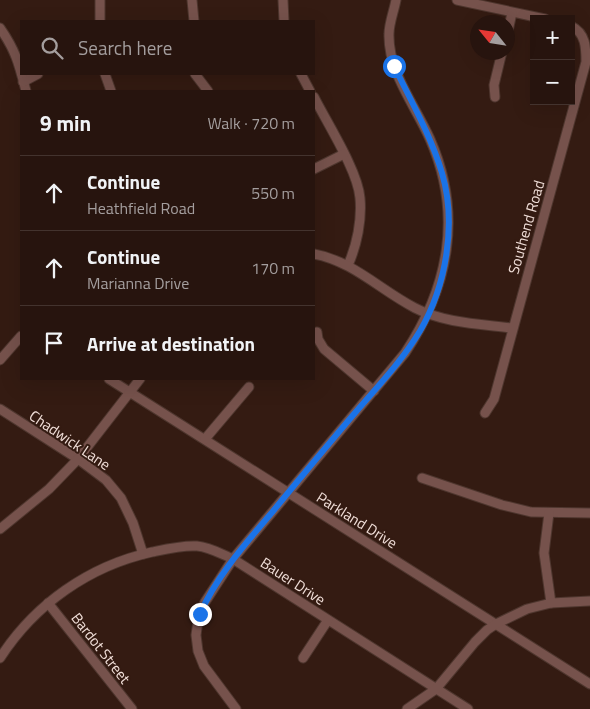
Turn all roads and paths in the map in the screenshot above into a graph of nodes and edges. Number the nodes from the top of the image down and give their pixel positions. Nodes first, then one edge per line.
1 (100, 0) edge
2 (192, 0) edge
3 (283, 0) edge
4 (396, 0) edge
5 (457, 0) edge
6 (512, 13) joint
7 (530, 16) edge
8 (100, 20) edge
9 (194, 20) edge
10 (284, 20) edge
11 (0, 28) edge
12 (575, 28) edge
13 (500, 60) edge
14 (20, 72) edge
15 (21, 75) edge
16 (36, 75) edge
17 (105, 75) edge
18 (196, 75) edge
19 (302, 75) edge
20 (23, 82) junction
21 (26, 90) edge
22 (111, 90) edge
23 (207, 90) edge
24 (309, 90) edge
25 (495, 97) dead end
26 (315, 99) edge
27 (344, 154) junction
28 (315, 168) edge
29 (315, 254) edge
30 (348, 265) junction
31 (428, 314) junction
32 (512, 328) junction
33 (317, 332) dead end
34 (20, 337) edge
35 (0, 360) edge
36 (111, 380) edge
37 (139, 380) edge
38 (249, 387) dead end
39 (374, 391) junction
40 (130, 392) junction
41 (0, 409) edge
42 (485, 413) dead end
43 (205, 439) junction
44 (78, 459) junction
45 (422, 478) dead end
46 (288, 492) junction
47 (549, 513) junction
48 (590, 513) edge
49 (0, 529) edge
50 (143, 554) junction
51 (233, 558) junction
52 (590, 601) edge
53 (48, 603) junction
54 (551, 603) junction
55 (328, 620) junction
56 (496, 624) junction
57 (0, 658) edge
58 (303, 658) dead end
59 (590, 684) edge
60 (436, 689) junction
61 (132, 709) edge
62 (236, 709) edge
63 (407, 709) edge
64 (468, 709) edge

1 - 8 street
2 - 9 street
3 - 10 street
4 - 31 street
5 - 6 street
6 - 7 street
11 - 14 street
12 - 32 street, Southend Road
13 - 25 street
15 - 20 street
16 - 20 street
17 - 22 street
18 - 23 street
19 - 24 street
20 - 21 street
26 - 27 street
27 - 28 street
27 - 30 street
29 - 30 street
30 - 31 street
31 - 32 street
31 - 39 street
32 - 42 street, Southend Road
33 - 39 street
34 - 35 street
36 - 40 street, Parkland Drive
37 - 40 street
38 - 43 street
39 - 46 street
40 - 43 street, Parkland Drive
40 - 44 street
41 - 44 street, Chadwick Lane
43 - 46 street, Parkland Drive
44 - 49 street
44 - 50 street, Chadwick Lane
45 - 47 street
46 - 51 street
46 - 56 street, Parkland Drive
47 - 48 street
47 - 54 street
50 - 51 street, Bauer Drive
50 - 53 street, Bauer Drive
51 - 55 street, Bauer Drive
51 - 62 street
52 - 54 street
53 - 57 street, Bauer Drive
53 - 61 street, Bardot Street
54 - 56 street
55 - 58 street
55 - 60 street, Bauer Drive
56 - 59 street, Parkland Drive
56 - 60 street
60 - 63 street
60 - 64 street, Bauer Drive

